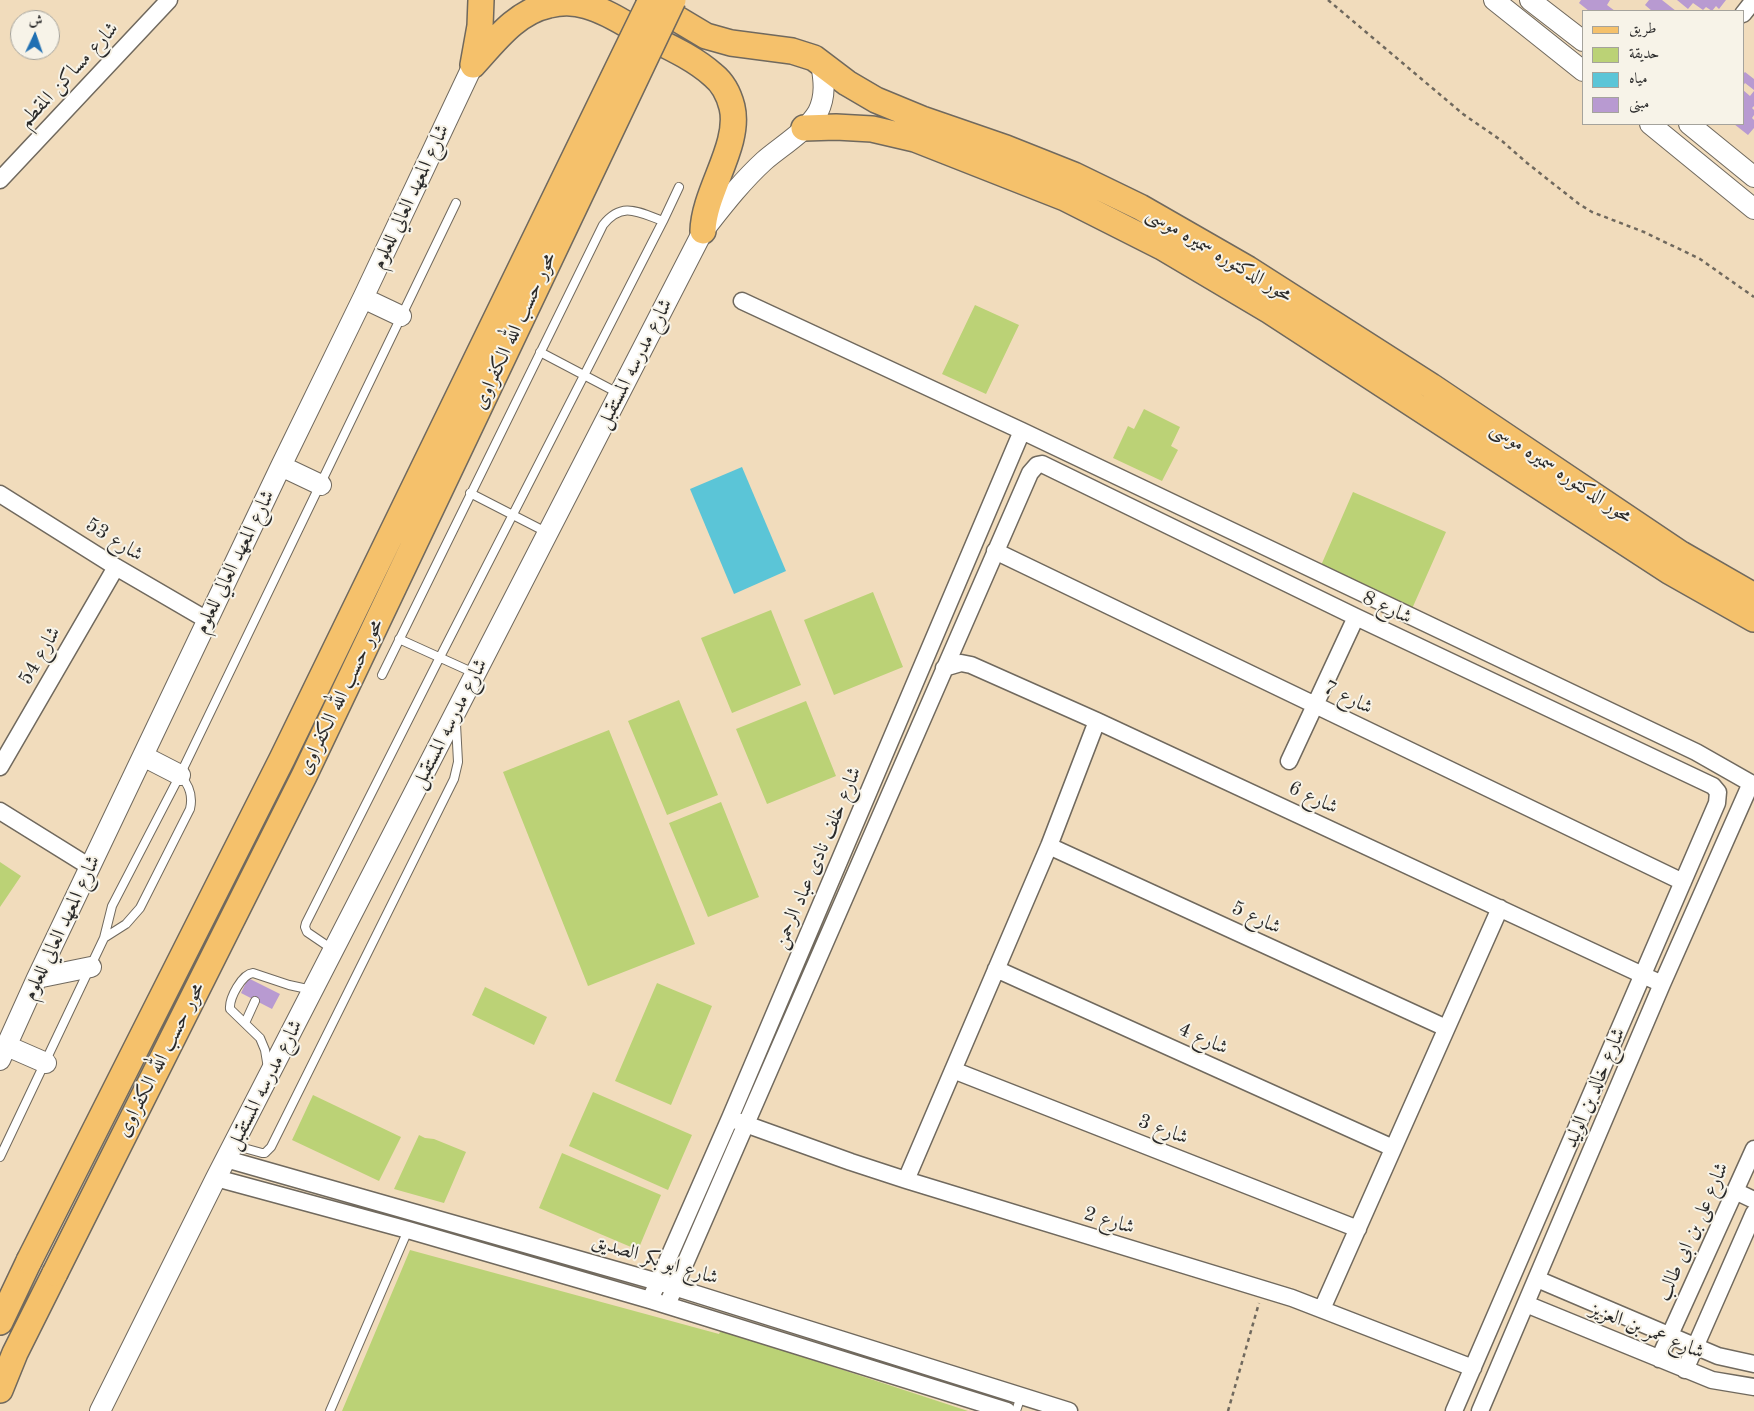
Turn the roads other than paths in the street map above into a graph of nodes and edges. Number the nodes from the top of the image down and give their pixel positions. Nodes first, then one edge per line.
1 (169, 0) edge
2 (481, 0) edge
3 (645, 0) edge
4 (651, 0) edge
5 (673, 0) edge
6 (1530, 0) edge
7 (1754, 0) edge
8 (1504, 3) edge
9 (1744, 13) edge
10 (1582, 40) edge
11 (822, 63) junction
12 (473, 65) junction
13 (1582, 70) edge
14 (1653, 125) edge
15 (1689, 125) edge
16 (804, 128) junction
17 (1754, 177) edge
18 (0, 180) edge
19 (679, 187) dead end
20 (456, 203) dead end
21 (1754, 209) edge
22 (663, 222) junction
23 (703, 231) junction
24 (363, 298) junction
25 (742, 301) dead end
26 (401, 316) junction
27 (540, 352) junction
28 (584, 375) junction
29 (620, 393) junction
30 (1022, 431) junction
31 (281, 466) junction
32 (1030, 473) joint
33 (321, 485) junction
34 (470, 493) junction
35 (0, 494) edge
36 (512, 514) junction
37 (549, 533) junction
38 (995, 551) junction
39 (116, 567) junction
40 (1754, 596) edge
41 (1356, 617) junction
42 (1754, 619) edge
43 (207, 620) junction
44 (399, 639) junction
45 (931, 648) junction
46 (440, 657) junction
47 (947, 662) junction
48 (476, 673) junction
49 (382, 675) dead end
50 (1315, 705) junction
51 (455, 714) junction
52 (1097, 721) junction
53 (143, 756) junction
54 (1288, 761) dead end
55 (0, 767) edge
56 (180, 774) junction
57 (1753, 784) edge
58 (1717, 803) joint
59 (0, 811) edge
60 (1049, 846) junction
61 (90, 867) junction
62 (1683, 882) junction
63 (1500, 908) junction
64 (104, 938) junction
65 (334, 950) junction
66 (91, 967) junction
67 (996, 969) junction
68 (1643, 975) junction
69 (37, 978) junction
70 (1662, 984) junction
71 (313, 990) junction
72 (255, 1001) dead end
73 (244, 1023) junction
74 (1446, 1028) junction
75 (4, 1053) edge
76 (46, 1063) junction
77 (953, 1070) junction
78 (270, 1075) junction
79 (730, 1118) junction
80 (746, 1124) junction
81 (1393, 1148) junction
82 (1754, 1149) edge
83 (230, 1152) junction
84 (0, 1157) edge
85 (259, 1168) junction
86 (216, 1178) junction
87 (906, 1180) junction
88 (250, 1187) junction
89 (1735, 1191) junction
90 (1754, 1200) edge
91 (1754, 1213) edge
92 (1358, 1229) junction
93 (408, 1230) junction
94 (1537, 1279) junction
95 (658, 1282) junction
96 (675, 1287) junction
97 (650, 1300) junction
98 (1526, 1304) junction
99 (668, 1305) junction
100 (1322, 1309) junction
101 (0, 1322) edge
102 (1669, 1336) junction
103 (1695, 1348) junction
104 (1659, 1359) junction
105 (1754, 1364) edge
106 (1473, 1368) junction
107 (1685, 1370) junction
108 (1754, 1387) edge
109 (0, 1390) edge
110 (1018, 1404) edge
111 (1040, 1407) edge
112 (100, 1411) edge
113 (330, 1411) edge
114 (1007, 1411) edge
115 (1069, 1411) edge
116 (1454, 1411) edge
117 (1480, 1411) edge

1 - 18 street, شارع مساكن المقطم
2 - 12 main road
3 - 11 main road, محور الدكتوره سميره موسى
4 - 101 main road, محور حسب الله الكفراوى, bridge
5 - 109 main road, محور حسب الله الكفراوى, bridge
6 - 10 street
7 - 9 street
8 - 13 street
11 - 16 street, شارع مدرسه المستقبل
11 - 40 main road, محور الدكتوره سميره موسى
12 - 23 main road
12 - 24 street, شارع المعهد العالي للعلوم
14 - 21 street
15 - 17 street
16 - 23 street, شارع مدرسه المستقبل
16 - 42 main road, محور الدكتوره سميره موسى
19 - 22 lane
20 - 26 lane
22 - 27 lane
22 - 28 lane
23 - 29 street, شارع مدرسه المستقبل
24 - 26 street
24 - 31 street, شارع المعهد العالي للعلوم
25 - 30 street
26 - 33 lane
27 - 28 lane
27 - 34 lane
28 - 29 lane
28 - 36 lane
29 - 37 street, شارع مدرسه المستقبل
30 - 45 street, شارع خلف نادى عباد الرحمن
30 - 57 street
31 - 33 street
31 - 43 street, شارع المعهد العالي للعلوم
32 - 38 street, شارع خلف نادى عباد الرحمن
32 - 41 street, شارع 8
33 - 56 lane
34 - 36 lane
34 - 44 lane
35 - 39 street, شارع 53
36 - 37 lane
36 - 46 lane
37 - 48 street, شارع مدرسه المستقبل
38 - 47 street, شارع خلف نادى عباد الرحمن
38 - 50 street, شارع 7
39 - 43 street, شارع 53
39 - 55 street, شارع 54
41 - 50 street
41 - 58 street, شارع 8
43 - 53 street, شارع المعهد العالي للعلوم
44 - 46 lane
44 - 49 lane
45 - 47 street
45 - 79 street, شارع خلف نادى عباد الرحمن
46 - 48 lane
46 - 65 lane
47 - 52 street, شارع 6
47 - 80 street, شارع خلف نادى عباد الرحمن
48 - 51 street, شارع مدرسه المستقبل
50 - 54 street
50 - 62 street, شارع 7
51 - 65 street, شارع مدرسه المستقبل
51 - 83 lane
52 - 60 street
52 - 63 street, شارع 6
53 - 56 street
53 - 61 street, شارع المعهد العالي للعلوم
56 - 64 lane
56 - 64 lane
57 - 70 street, شارع خالد بن الوليد
58 - 62 street, شارع خالد بن الوليد
59 - 61 street
60 - 67 street
60 - 74 street, شارع 5
61 - 69 street, شارع المعهد العالي للعلوم
62 - 68 street, شارع خالد بن الوليد
63 - 68 street, شارع 6
63 - 74 street
64 - 66 lane
65 - 71 street, شارع مدرسه المستقبل
66 - 69 street
66 - 76 lane
67 - 77 street
67 - 81 street, شارع 4
68 - 70 street, شارع 6
68 - 106 street, شارع خالد بن الوليد
69 - 75 street, شارع المعهد العالي للعلوم
70 - 94 street, شارع خالد بن الوليد
71 - 73 lane
71 - 78 street, شارع مدرسه المستقبل
72 - 73 lane
73 - 78 lane
74 - 81 street
75 - 76 street
76 - 84 lane
77 - 87 street
77 - 92 street, شارع 3
78 - 83 street, شارع مدرسه المستقبل
79 - 80 street, شارع 2
79 - 95 street, شارع خلف نادى عباد الرحمن
80 - 87 street, شارع 2
80 - 96 street, شارع خلف نادى عباد الرحمن
81 - 92 street
82 - 89 street, شارع على بن ابى طالب
83 - 85 street, شارع ابو بكر الصديق
83 - 86 street, شارع مدرسه المستقبل
85 - 88 street
85 - 95 street, شارع ابو بكر الصديق
86 - 88 street, شارع ابو بكر الصديق
86 - 112 street, شارع مدرسه المستقبل
87 - 100 street, شارع 2
88 - 93 street, شارع ابو بكر الصديق
89 - 90 street
89 - 102 street, شارع على بن ابى طالب
91 - 103 street
92 - 100 street
93 - 97 street, شارع ابو بكر الصديق
93 - 113 lane
94 - 98 street, شارع خالد بن الوليد
94 - 102 street, شارع عمر بن العزيز
95 - 96 street, شارع ابو بكر الصديق
95 - 97 street, شارع خلف نادى عباد الرحمن
96 - 99 street, شارع خلف نادى عباد الرحمن
96 - 110 street, شارع ابو بكر الصديق
97 - 99 street, شارع ابو بكر الصديق
98 - 104 street, شارع عمر بن العزيز
98 - 117 street, شارع خالد بن الوليد
99 - 114 street, شارع ابو بكر الصديق
100 - 106 street, شارع 2
102 - 103 street, شارع عمر بن العزيز
102 - 104 street, شارع على بن ابى طالب
103 - 105 street, شارع عمر بن العزيز
103 - 107 street
104 - 107 street, شارع عمر بن العزيز
106 - 116 street, شارع خالد بن الوليد
107 - 108 street, شارع عمر بن العزيز
110 - 111 street, شارع ابو بكر الصديق
111 - 115 street, شارع ابو بكر الصديق

